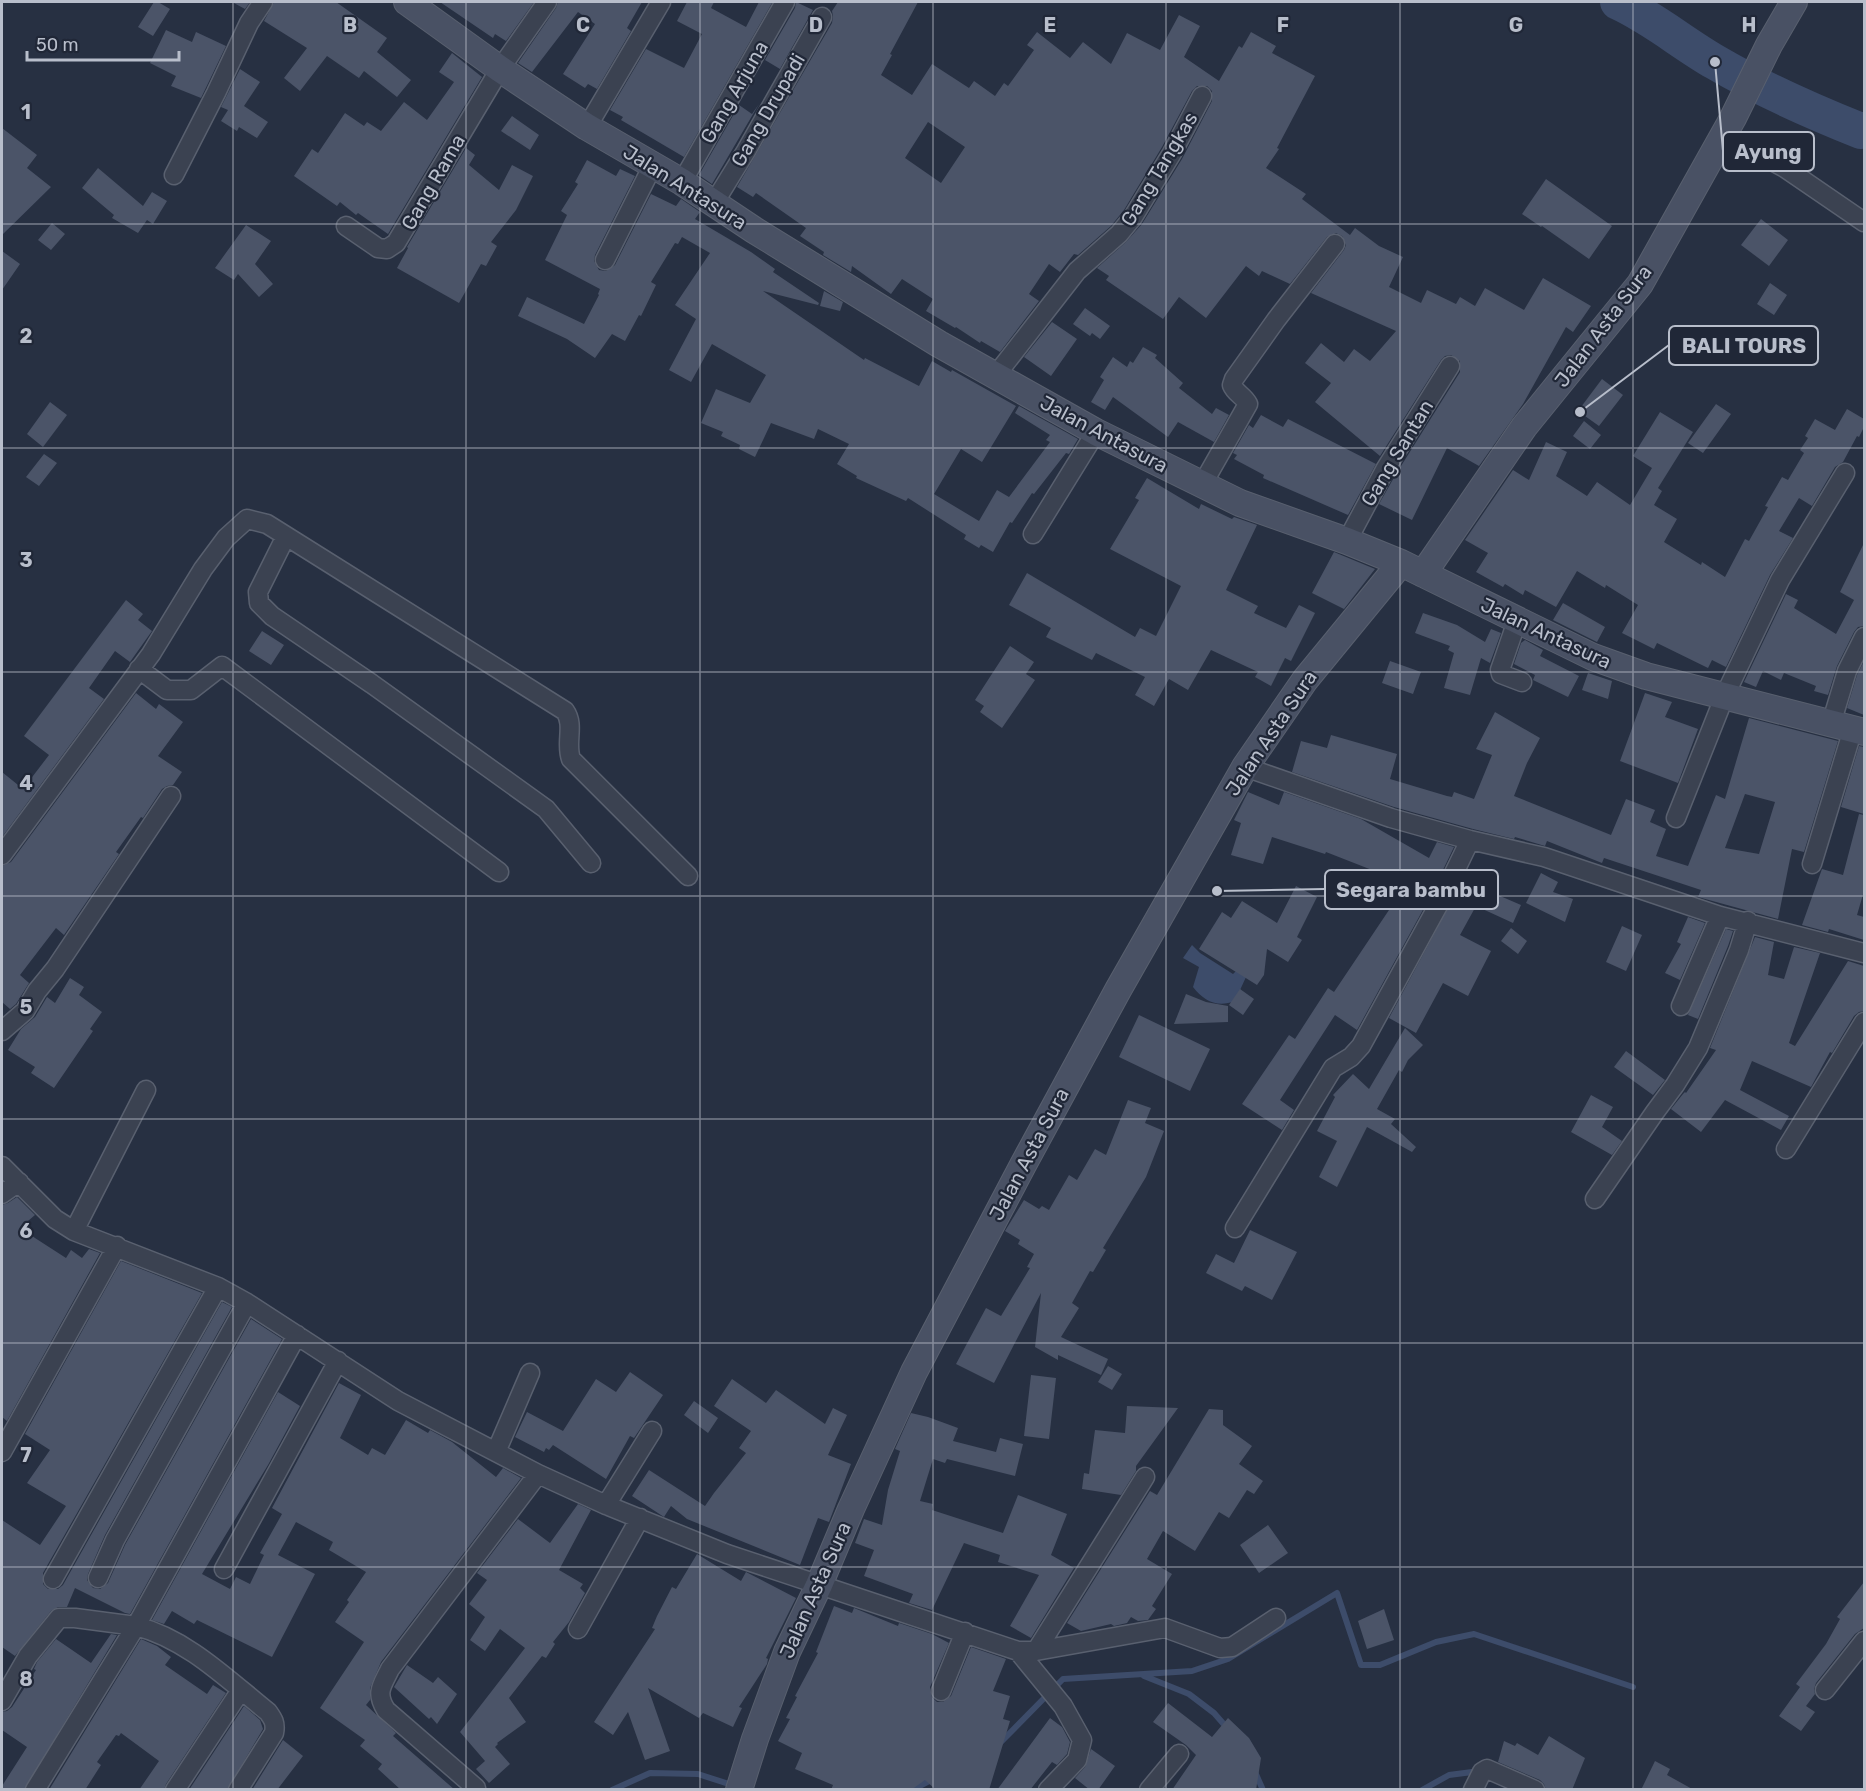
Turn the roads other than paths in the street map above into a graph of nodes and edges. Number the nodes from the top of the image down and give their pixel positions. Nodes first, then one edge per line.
1 (263, 2) edge
2 (407, 2) edge
3 (547, 2) edge
4 (661, 2) edge
5 (785, 2) edge
6 (1794, 2) edge
7 (822, 17) dead end
8 (500, 69) junction
9 (1202, 96) dead end
10 (587, 127) junction
11 (1716, 149) junction
12 (653, 165) junction
13 (174, 175) dead end
14 (682, 182) junction
15 (714, 203) junction
16 (1864, 222) edge
17 (346, 226) dead end
18 (1335, 244) dead end
19 (605, 260) dead end
20 (1450, 366) dead end
21 (996, 375) junction
22 (1096, 432) junction
23 (1845, 473) dead end
24 (1202, 485) junction
25 (1033, 534) dead end
26 (286, 536) junction
27 (1347, 541) junction
28 (1412, 568) junction
29 (1517, 621) junction
30 (1864, 637) edge
31 (139, 669) junction
32 (1522, 682) dead end
33 (1725, 695) junction
34 (1850, 729) edge
35 (1245, 767) junction
36 (171, 796) dead end
37 (1676, 818) dead end
38 (1470, 840) junction
39 (2, 855) edge
40 (591, 863) dead end
41 (1812, 864) dead end
42 (499, 872) dead end
43 (688, 876) dead end
44 (1720, 915) junction
45 (1748, 921) junction
46 (1864, 953) edge
47 (1681, 1006) dead end
48 (1864, 1022) edge
49 (2, 1031) edge
50 (146, 1090) dead end
51 (1785, 1149) dead end
52 (2, 1166) edge
53 (19, 1182) junction
54 (2, 1194) edge
55 (1595, 1199) dead end
56 (1235, 1228) dead end
57 (74, 1231) junction
58 (117, 1246) junction
59 (218, 1287) junction
60 (247, 1303) junction
61 (297, 1335) junction
62 (338, 1361) junction
63 (530, 1373) dead end
64 (652, 1431) dead end
65 (2, 1452) edge
66 (496, 1452) junction
67 (538, 1474) junction
68 (1145, 1477) dead end
69 (606, 1505) junction
70 (640, 1518) junction
71 (224, 1569) dead end
72 (54, 1578) dead end
73 (98, 1578) dead end
74 (819, 1585) junction
75 (1276, 1618) dead end
76 (136, 1626) junction
77 (578, 1629) dead end
78 (965, 1632) junction
79 (1864, 1641) edge
80 (1027, 1651) junction
81 (241, 1690) junction
82 (941, 1690) dead end
83 (1825, 1690) dead end
84 (2, 1701) edge
85 (1179, 1754) dead end
86 (1056, 1787) edge
87 (476, 1788) dead end
88 (35, 1790) edge
89 (175, 1790) edge
90 (238, 1790) edge
91 (739, 1790) edge
92 (1149, 1790) edge
93 (1473, 1790) edge
94 (1535, 1790) edge

1 - 13 street
2 - 8 street, Jalan Antasura
3 - 8 street
4 - 10 street
5 - 14 street, Gang Arjuna
6 - 11 street, Jalan Asta Sura
7 - 15 street, Gang Drupadi
8 - 10 street, Jalan Antasura
8 - 17 street, Gang Rama
9 - 21 street, Gang Tangkas
10 - 12 street, Jalan Antasura
11 - 16 street
11 - 28 street, Jalan Asta Sura
12 - 14 street, Jalan Antasura
12 - 19 street
14 - 15 street, Jalan Antasura
15 - 21 street, Jalan Antasura
18 - 24 street
20 - 27 street, Gang Santan
21 - 22 street, Jalan Antasura
22 - 24 street, Jalan Antasura
22 - 25 street
23 - 33 street
24 - 27 street, Jalan Antasura
26 - 31 street
26 - 40 street
26 - 43 street
27 - 28 street, Jalan Antasura
28 - 29 street, Jalan Antasura
28 - 35 street, Jalan Asta Sura
29 - 32 street
29 - 33 street, Jalan Antasura
30 - 34 street
31 - 39 street
31 - 42 street
33 - 34 street, Jalan Antasura
33 - 37 street
34 - 41 street
35 - 38 street
35 - 74 street, Jalan Asta Sura
36 - 49 street
38 - 44 street
38 - 56 street
44 - 45 street
44 - 47 street
45 - 46 street
45 - 55 street
48 - 51 street
50 - 57 street
52 - 53 street
53 - 54 street
53 - 57 street
57 - 58 street
58 - 59 street
58 - 65 street
59 - 60 street
59 - 72 street
60 - 61 street
60 - 73 street
61 - 62 street
61 - 76 street
62 - 66 street
62 - 71 street
63 - 66 street
64 - 69 street
66 - 67 street
67 - 69 street
67 - 87 street
68 - 80 street
69 - 70 street
70 - 74 street
70 - 77 street
74 - 78 street
74 - 91 street, Jalan Asta Sura
75 - 80 street
76 - 81 street
76 - 84 street
76 - 88 street
78 - 80 street
78 - 82 street
79 - 83 street
80 - 86 street
81 - 89 street
81 - 90 street
85 - 92 street
93 - 94 street

